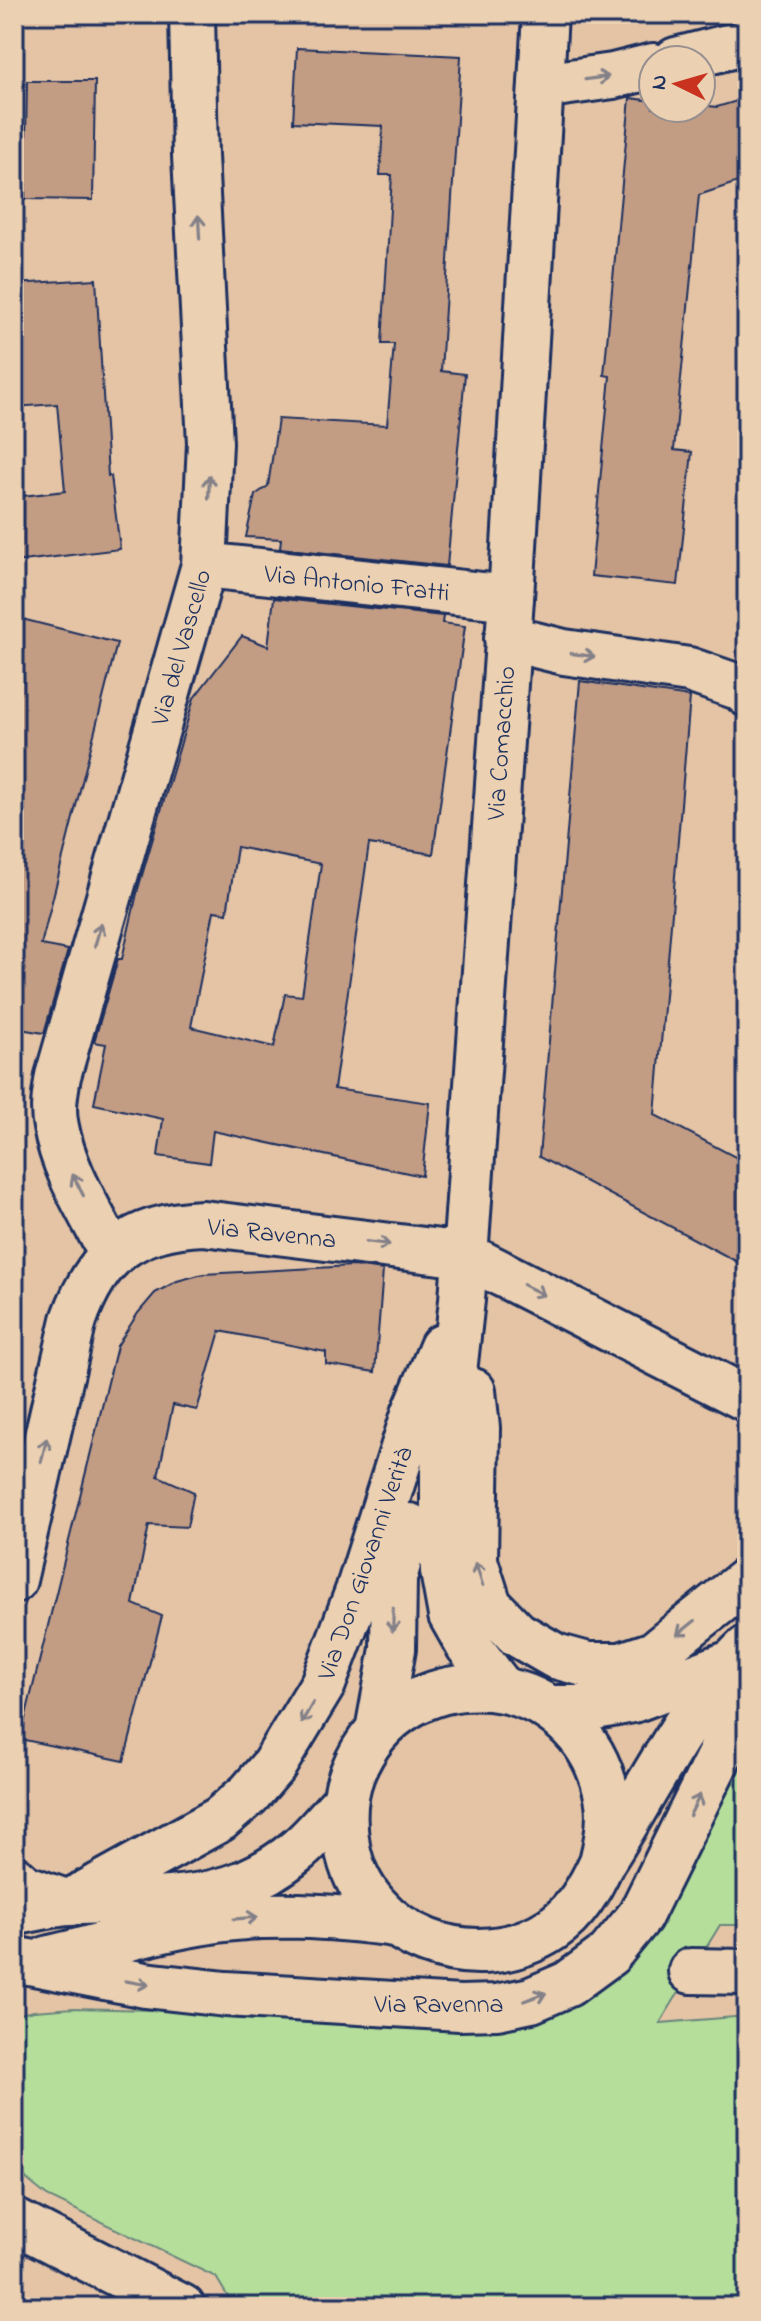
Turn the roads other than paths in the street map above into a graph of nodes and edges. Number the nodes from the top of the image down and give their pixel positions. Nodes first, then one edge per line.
1 (192, 14) edge
2 (545, 14) edge
3 (747, 42) edge
4 (717, 50) edge
5 (637, 70) edge
6 (541, 86) junction
7 (204, 565) junction
8 (509, 618) junction
9 (747, 694) edge
10 (112, 1255) junction
11 (465, 1255) junction
12 (462, 1300) junction
13 (747, 1399) edge
14 (443, 1471) junction
15 (14, 1580) edge
16 (747, 1580) edge
17 (739, 1656) edge
18 (502, 1689) junction
19 (550, 1708) junction
20 (378, 1731) junction
21 (345, 1801) junction
22 (602, 1862) junction
23 (14, 1878) edge
24 (68, 1903) junction
25 (14, 1913) edge
26 (395, 1924) junction
27 (20, 1964) edge
28 (691, 1971) dead end
29 (747, 1972) edge
30 (14, 2221) edge
31 (182, 2307) edge

7 -> 1 main road, Via del Vascello
2 - 6 main road, Via Comacchio
3 - 4 main road
6 -> 5 main road
6 - 8 main road, Via Comacchio
7 - 8 main road, Via Antonio Fratti
10 -> 7 main road, Via del Vascello
8 -> 9 main road, Via Antonio Fratti
8 - 11 main road, Via Comacchio
10 -> 11 main road, Via Ravenna
15 -> 10 main road, Via Ravenna
11 - 12 main road, Via Comacchio
11 -> 13 main road, Via Ravenna
12 - 14 main road, Via Comacchio
16 -> 12 main road
12 -> 24 main road, Via Don Giovanni Verità
14 - 18 main road, Via Comacchio
14 -> 20 main road
17 - 19 main road, Via Ravenna
17 - 22 main road, Via Ravenna
27 -> 17 main road, Via Ravenna
18 - 19 main road, Via Ravenna
18 - 20 main road, Via Ravenna
19 - 22 main road, Via Ravenna
20 - 21 main road, Via Ravenna
21 - 24 main road, Via Ravenna
21 - 26 main road, Via Ravenna
22 - 26 main road, Via Ravenna
23 - 24 main road, Via Ravenna
24 - 25 main road, Via Ravenna
27 -> 26 main road, Via Ravenna
28 - 29 main road
30 - 31 main road

